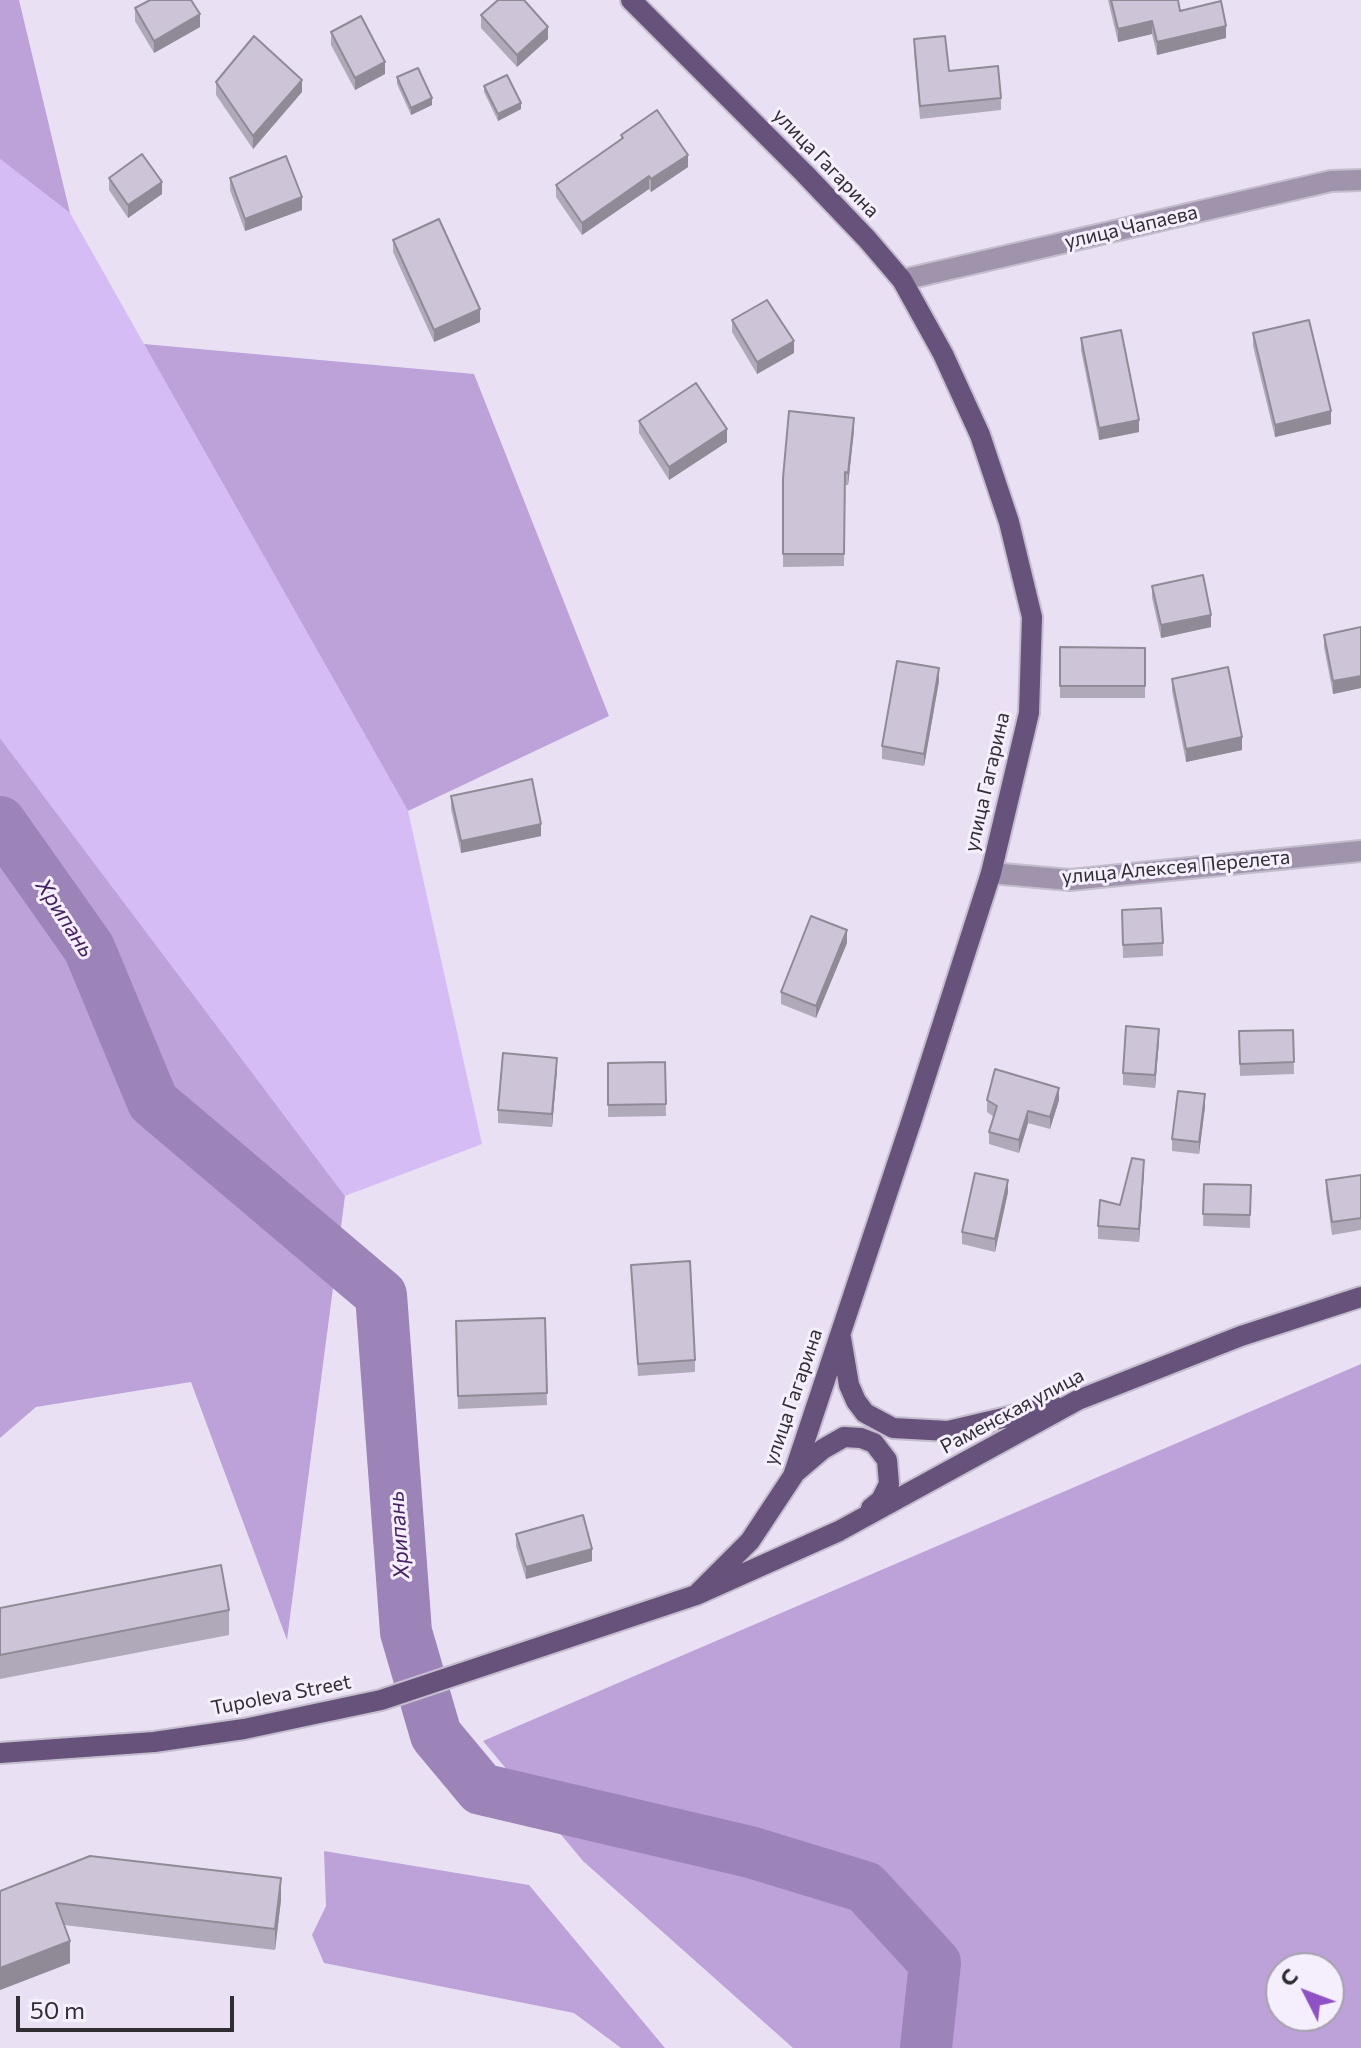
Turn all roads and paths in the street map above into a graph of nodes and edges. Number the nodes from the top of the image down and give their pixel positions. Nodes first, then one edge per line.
1 (631, 0) edge
2 (1361, 180) edge
3 (902, 280) junction
4 (1361, 851) edge
5 (991, 873) junction
6 (1361, 1297) edge
7 (840, 1334) junction
8 (1078, 1400) junction
9 (793, 1476) junction
10 (839, 1531) junction
11 (696, 1595) junction
12 (598, 1628) joint
13 (0, 1753) edge

1 - 3 main road, улица Гагарина
2 - 3 street, улица Чапаева
3 - 5 main road, улица Гагарина
4 - 5 street, улица Алексея Перелета
5 - 7 main road, улица Гагарина
6 - 8 main road, Раменская улица
7 - 8 main road
7 - 9 main road, улица Гагарина
8 - 10 main road, Раменская улица
9 - 10 main road
9 - 11 main road, улица Гагарина
10 - 11 main road, Раменская улица
11 - 12 main road, Раменская улица
12 - 13 main road, Tupoleva Street

